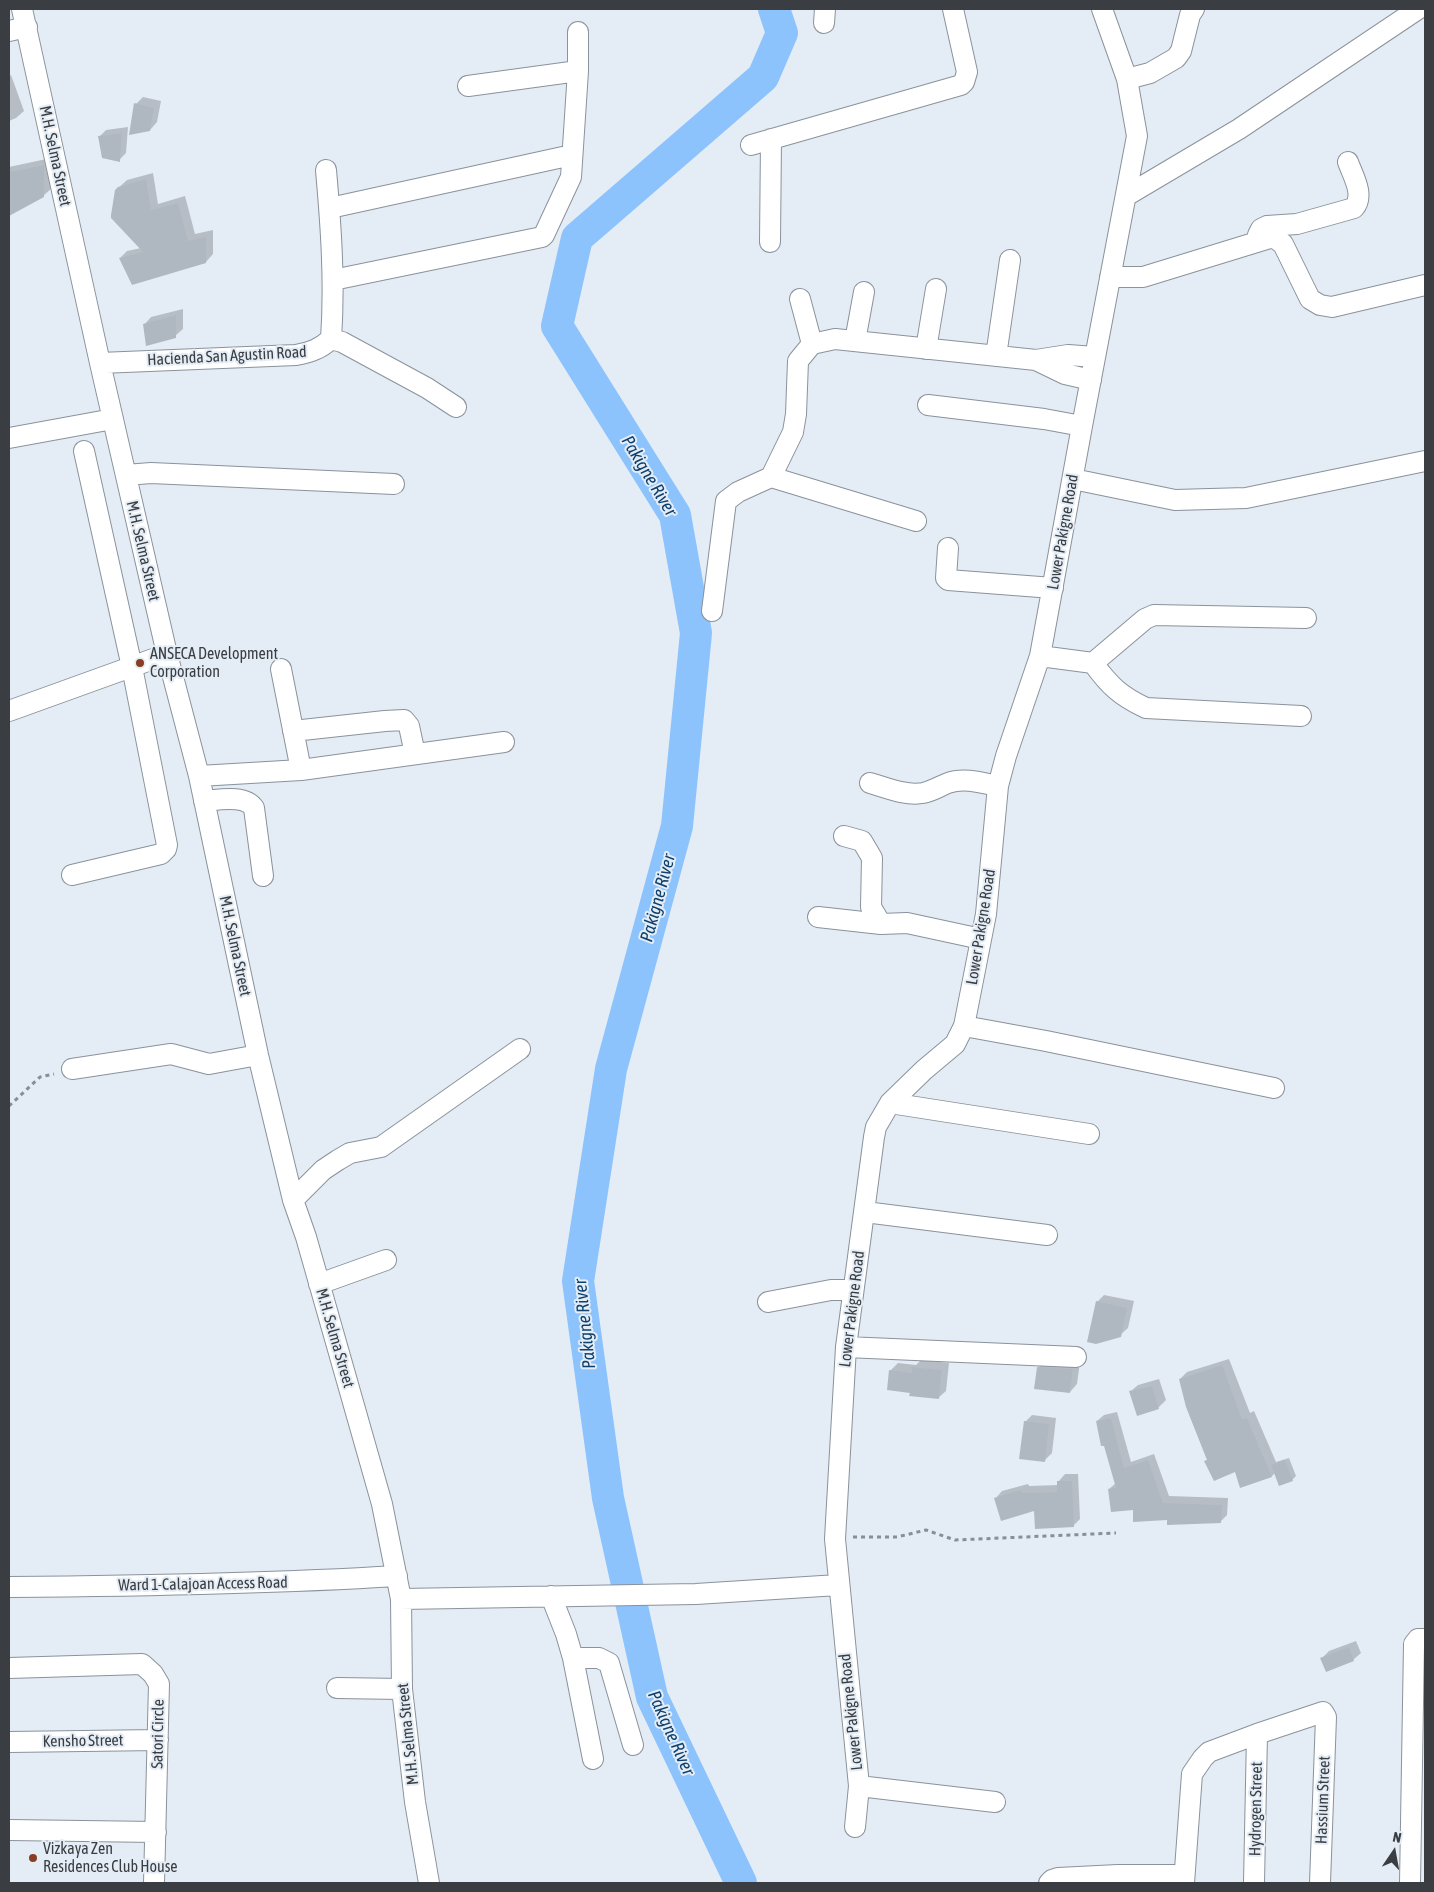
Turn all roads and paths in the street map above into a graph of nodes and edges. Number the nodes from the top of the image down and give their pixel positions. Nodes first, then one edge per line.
1 (954, 9) edge
2 (1102, 9) edge
3 (1194, 9) edge
4 (1418, 9) edge
5 (19, 22) edge
6 (578, 32) dead end
7 (578, 71) junction
8 (1127, 79) junction
9 (468, 86) dead end
10 (771, 139) junction
11 (751, 145) dead end
12 (572, 155) junction
13 (1348, 162) dead end
14 (326, 170) dead end
15 (1126, 196) junction
16 (330, 208) junction
17 (770, 242) dead end
18 (1257, 242) junction
19 (1010, 260) dead end
20 (1110, 277) junction
21 (333, 280) junction
22 (1425, 285) edge
23 (936, 289) dead end
24 (864, 292) dead end
25 (800, 299) dead end
26 (331, 339) junction
27 (855, 341) junction
28 (812, 344) junction
29 (926, 349) junction
30 (996, 356) junction
31 (1095, 357) junction
32 (1036, 360) junction
33 (100, 363) junction
34 (1091, 380) junction
35 (928, 405) dead end
36 (456, 407) dead end
37 (113, 419) junction
38 (1082, 426) junction
39 (9, 438) edge
40 (84, 451) dead end
41 (1425, 461) edge
42 (126, 475) junction
43 (771, 477) junction
44 (1073, 479) junction
45 (394, 484) dead end
46 (916, 521) dead end
47 (948, 548) dead end
48 (1053, 588) junction
49 (712, 611) dead end
50 (1306, 618) dead end
51 (167, 654) junction
52 (1040, 656) junction
53 (1093, 663) junction
54 (132, 668) junction
55 (281, 669) dead end
56 (9, 711) edge
57 (1301, 716) dead end
58 (293, 731) junction
59 (504, 742) dead end
60 (414, 754) junction
61 (301, 770) junction
62 (198, 776) junction
63 (870, 782) dead end
64 (998, 786) junction
65 (204, 801) junction
66 (844, 836) dead end
67 (72, 875) dead end
68 (263, 876) dead end
69 (818, 917) dead end
70 (881, 924) junction
71 (981, 939) junction
72 (964, 1026) junction
73 (520, 1049) dead end
74 (258, 1054) junction
75 (72, 1069) joint
76 (1274, 1088) dead end
77 (890, 1103) junction
78 (9, 1106) edge
79 (1089, 1134) dead end
80 (293, 1200) junction
81 (865, 1212) junction
82 (1047, 1235) dead end
83 (386, 1260) dead end
84 (319, 1284) junction
85 (853, 1290) junction
86 (768, 1302) dead end
87 (846, 1347) junction
88 (1076, 1356) dead end
89 (1116, 1533) dead end
90 (835, 1539) junction
91 (396, 1576) junction
92 (838, 1585) junction
93 (9, 1587) edge
94 (550, 1596) junction
95 (401, 1600) junction
96 (1420, 1642) edge
97 (573, 1658) junction
98 (9, 1668) edge
99 (337, 1688) dead end
100 (402, 1689) junction
101 (1257, 1734) junction
102 (158, 1740) junction
103 (9, 1742) edge
104 (633, 1745) dead end
105 (593, 1759) dead end
106 (859, 1786) junction
107 (995, 1802) dead end
108 (855, 1827) dead end
109 (9, 1830) edge
110 (156, 1832) junction
111 (1117, 1879) edge
112 (1184, 1879) edge
113 (154, 1883) edge
114 (429, 1883) edge
115 (1049, 1883) edge
116 (1254, 1883) edge
117 (1320, 1883) edge
118 (1410, 1883) edge

1 - 10 street
2 - 8 street, Lower Pakigne Road
3 - 8 street
4 - 15 street
5 - 33 street, M.H. Selma Street
6 - 7 street
7 - 9 street
7 - 12 street
8 - 15 street, Lower Pakigne Road
10 - 11 street
10 - 17 street
12 - 16 street
12 - 21 street
13 - 18 street
14 - 16 street
15 - 20 street, Lower Pakigne Road
16 - 21 street
18 - 20 street
18 - 22 street
19 - 30 street
20 - 31 street, Lower Pakigne Road
21 - 26 street
23 - 29 street
24 - 27 street
25 - 28 street
26 - 33 street, Hacienda San Agustin Road
26 - 36 street
27 - 28 street
27 - 29 street
28 - 43 street
29 - 30 street
30 - 32 street
31 - 32 street
31 - 34 street, Lower Pakigne Road
32 - 34 street
33 - 37 street, M.H. Selma Street
34 - 38 street, Lower Pakigne Road
35 - 38 street
37 - 39 street
37 - 42 street, M.H. Selma Street
38 - 44 street, Lower Pakigne Road
40 - 54 street
41 - 44 street
42 - 45 street
42 - 51 street, M.H. Selma Street
43 - 46 street
43 - 49 street
44 - 48 street, Lower Pakigne Road
47 - 48 street
48 - 52 street, Lower Pakigne Road
50 - 53 street
51 - 54 street
51 - 62 street, M.H. Selma Street
52 - 53 street
52 - 64 street, Lower Pakigne Road
53 - 57 street
54 - 56 street
54 - 67 street
55 - 58 street
58 - 60 street
58 - 61 street
59 - 60 street
60 - 61 street
61 - 62 street
62 - 65 street, M.H. Selma Street
63 - 64 street
64 - 71 street, Lower Pakigne Road
65 - 68 street
65 - 74 street, M.H. Selma Street
66 - 70 street
69 - 70 street
70 - 71 street
71 - 72 street, Lower Pakigne Road
72 - 76 street
72 - 77 street, Lower Pakigne Road
73 - 80 street
74 - 75 street
74 - 80 street, M.H. Selma Street
75 - 78 path
77 - 79 street
77 - 81 street, Lower Pakigne Road
80 - 84 street, M.H. Selma Street
81 - 82 street
81 - 85 street, Lower Pakigne Road
83 - 84 street
84 - 91 street, M.H. Selma Street
85 - 86 street
85 - 87 street, Lower Pakigne Road
87 - 88 street
87 - 90 street, Lower Pakigne Road
89 - 90 path
90 - 92 street, Lower Pakigne Road
91 - 93 street, Ward 1-Calajoan Access Road
91 - 95 street, M.H. Selma Street
92 - 94 street
92 - 106 street, Lower Pakigne Road
94 - 95 street
94 - 97 street
95 - 100 street, M.H. Selma Street
96 - 118 street
97 - 104 street
97 - 105 street
98 - 102 street, Satori Circle
99 - 100 street
100 - 114 street, M.H. Selma Street
101 - 112 street
101 - 116 street, Hydrogen Street
101 - 117 street, Hassium Street
102 - 103 street, Kensho Street
102 - 110 street, Satori Circle
106 - 107 street
106 - 108 street, Lower Pakigne Road
109 - 110 street
110 - 113 street, Satori Circle
111 - 112 street
111 - 115 street

